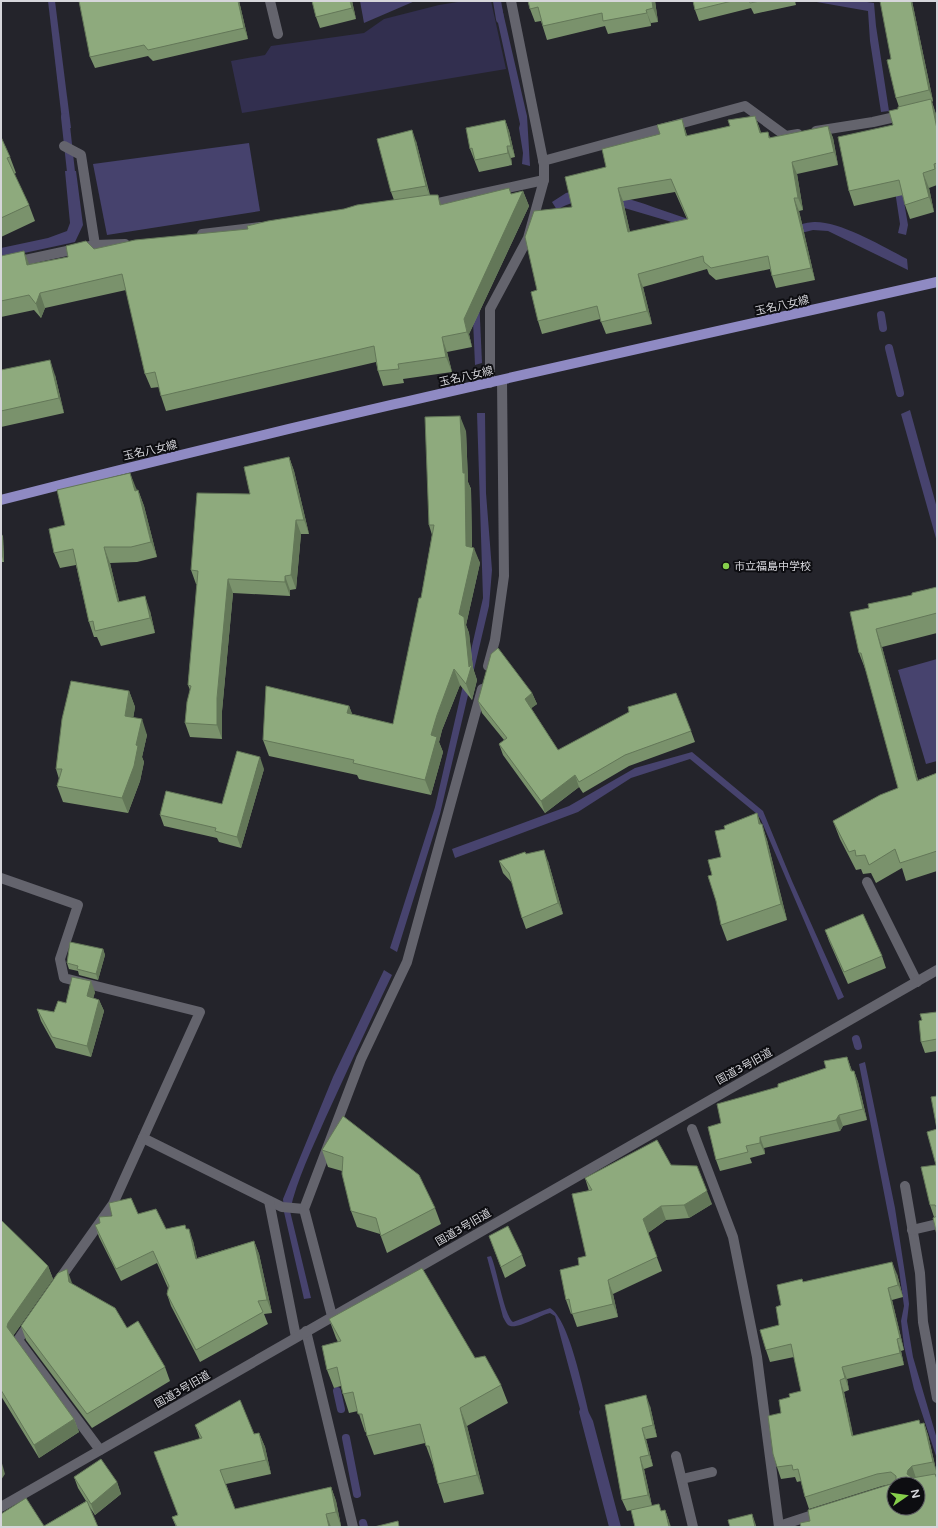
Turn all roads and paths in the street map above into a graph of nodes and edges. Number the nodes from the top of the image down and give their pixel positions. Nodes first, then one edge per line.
1 (270, 1) edge
2 (511, 1) edge
3 (278, 34) dead end
4 (916, 112) edge
5 (64, 146) dead end
6 (543, 161) junction
7 (544, 180) junction
8 (418, 207) edge
9 (270, 225) edge
10 (192, 235) edge
11 (137, 242) edge
12 (96, 245) junction
13 (1, 265) edge
14 (937, 282) edge
15 (502, 380) junction
16 (490, 382) junction
17 (1, 500) edge
18 (1, 878) edge
19 (867, 882) edge
20 (937, 970) edge
21 (918, 982) junction
22 (692, 1129) dead end
23 (143, 1138) junction
24 (905, 1186) dead end
25 (270, 1201) junction
26 (304, 1209) junction
27 (937, 1224) edge
28 (912, 1230) junction
29 (54, 1288) edge
30 (36, 1314) edge
31 (332, 1316) junction
32 (306, 1331) junction
33 (296, 1337) junction
34 (937, 1395) edge
35 (100, 1450) junction
36 (676, 1456) dead end
37 (712, 1472) dead end
38 (682, 1479) junction
39 (1, 1507) edge
40 (831, 1509) edge
41 (779, 1526) edge
42 (353, 1527) edge
43 (693, 1527) edge

1 - 3 street
2 - 6 street
4 - 6 street
5 - 12 street
6 - 7 street
7 - 8 street
7 - 16 street
9 - 10 street
11 - 12 street
12 - 13 street
14 - 15 main road, 玉名八女線
15 - 16 main road, 玉名八女線
15 - 26 street
16 - 17 main road, 玉名八女線
18 - 23 street
19 - 21 street
20 - 21 street, 国道3号旧道
21 - 31 street, 国道3号旧道
22 - 41 street
23 - 25 street
23 - 29 street
24 - 28 street
25 - 26 street
25 - 33 street
26 - 31 street
27 - 28 street
28 - 34 street
30 - 35 street
31 - 32 street, 国道3号旧道
32 - 33 street, 国道3号旧道
32 - 42 street
33 - 35 street, 国道3号旧道
35 - 39 street, 国道3号旧道
36 - 38 street
37 - 38 street
38 - 43 street
40 - 41 street

